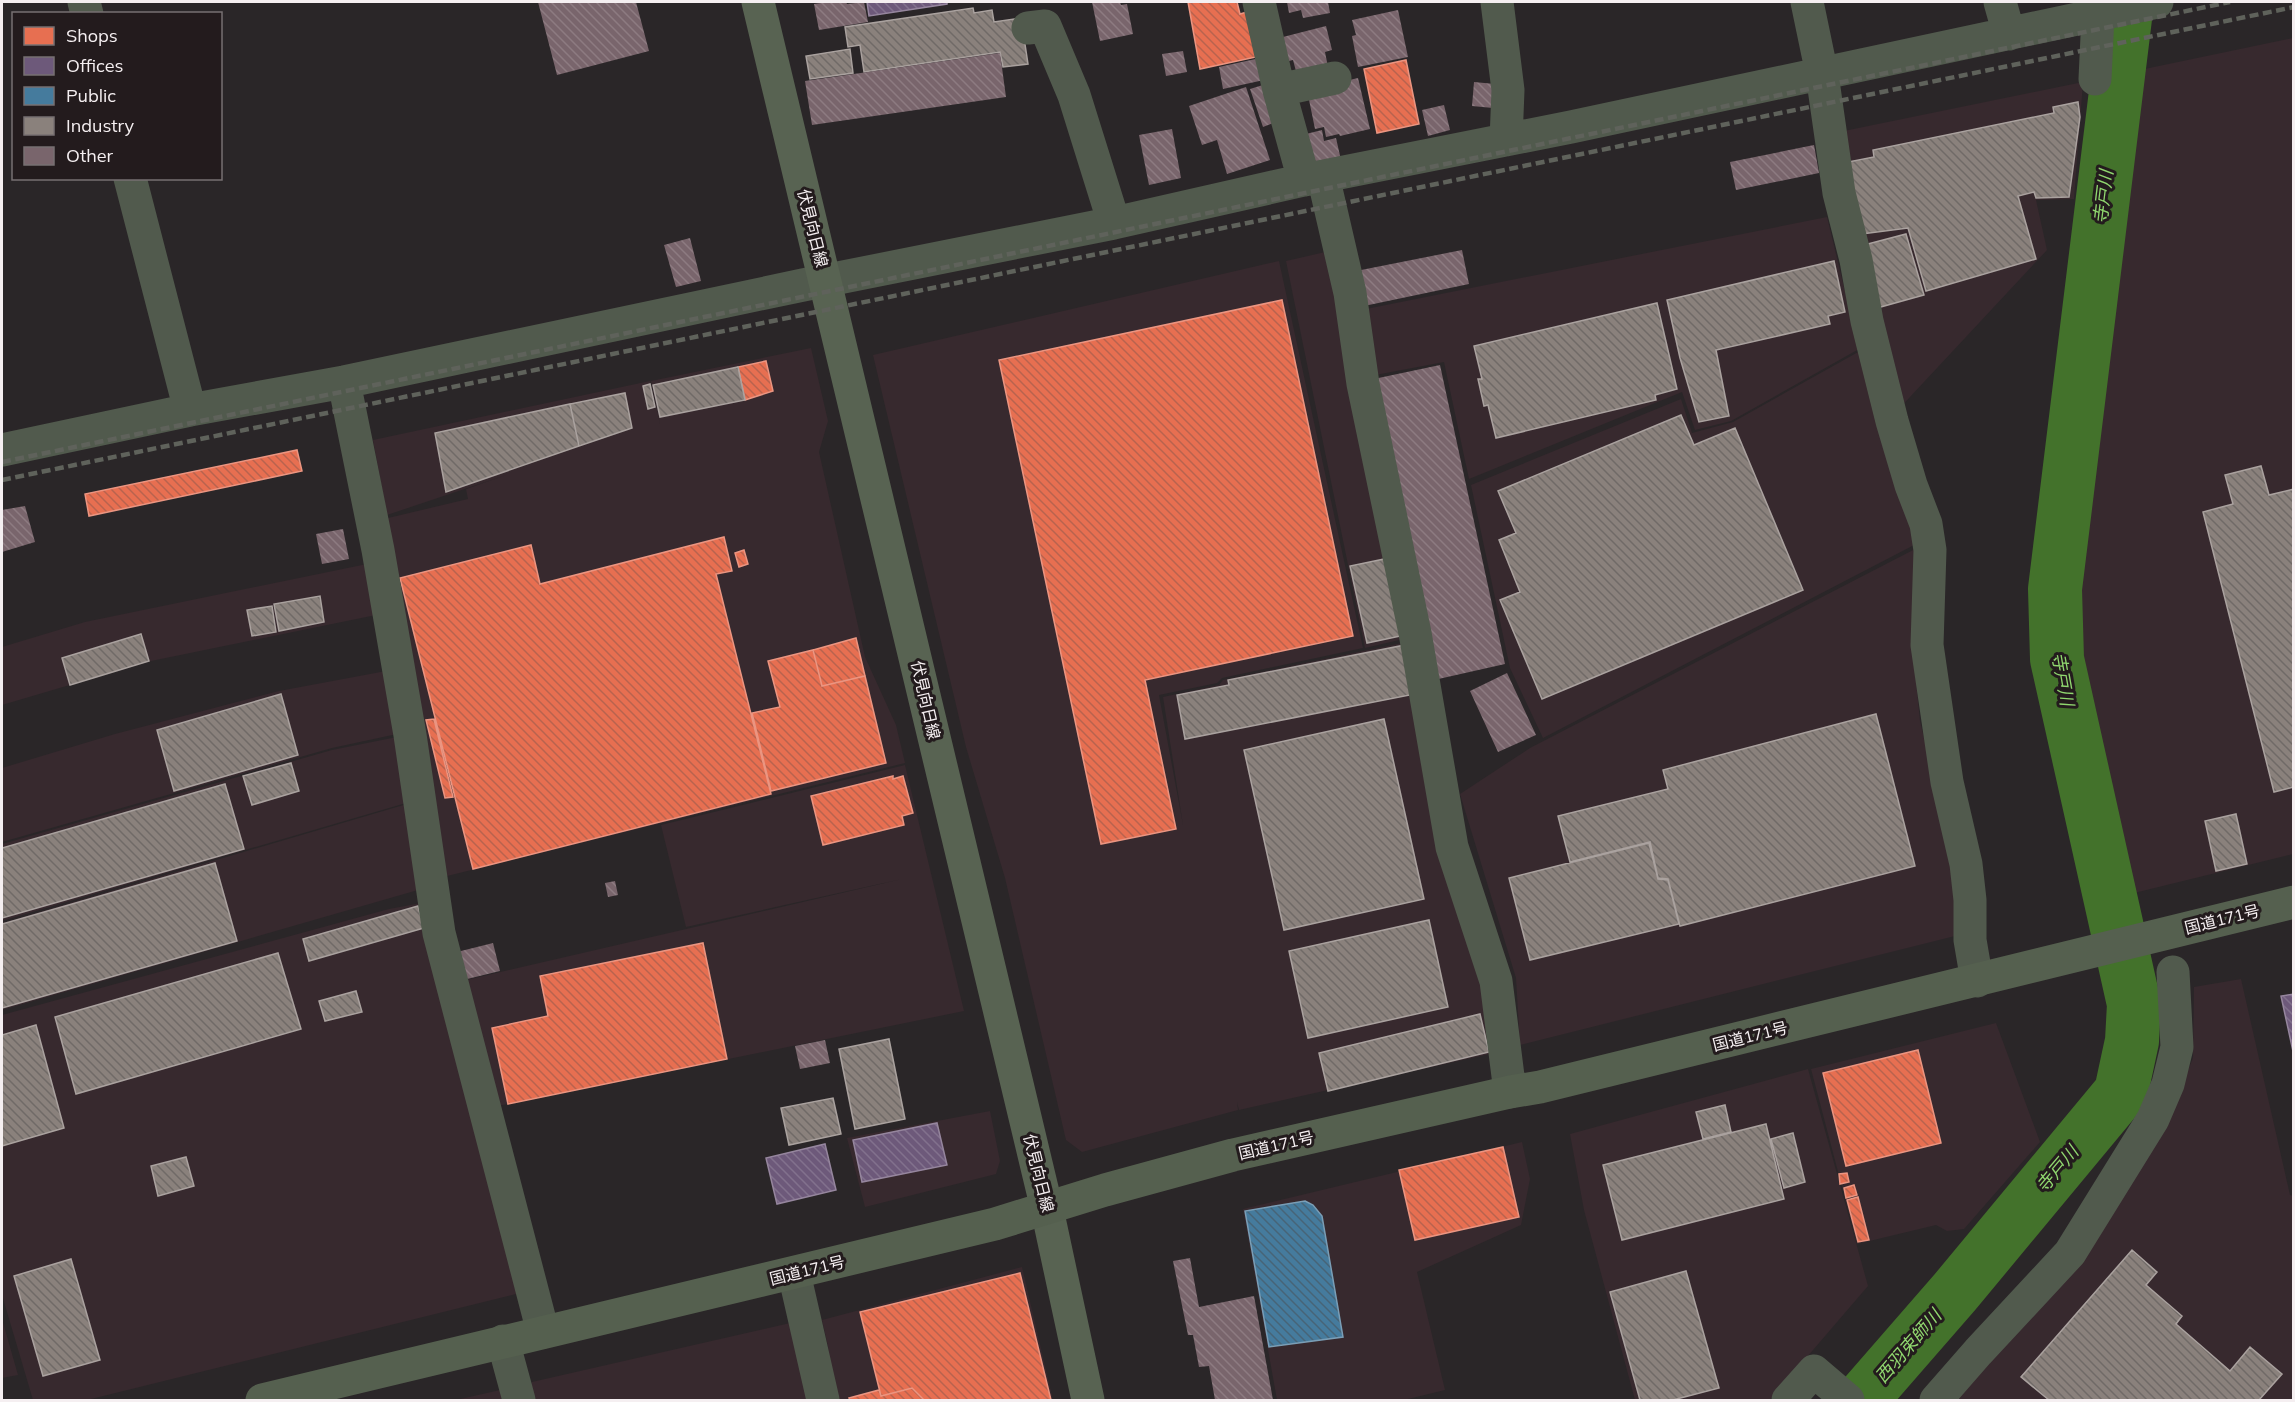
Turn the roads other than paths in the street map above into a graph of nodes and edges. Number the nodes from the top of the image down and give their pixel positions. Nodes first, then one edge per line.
1 (758, 2) edge
2 (1259, 2) edge
3 (1497, 2) edge
4 (1807, 2) edge
5 (2000, 2) edge
6 (2151, 3) edge
7 (2105, 13) junction
8 (1028, 28) dead end
9 (2009, 34) junction
10 (1822, 74) junction
11 (1335, 78) dead end
12 (2095, 80) dead end
13 (1279, 90) junction
14 (1506, 140) junction
15 (1314, 178) junction
16 (131, 180) edge
17 (1114, 223) junction
18 (826, 281) junction
19 (344, 382) junction
20 (190, 410) junction
21 (2, 450) edge
22 (2294, 902) edge
23 (2173, 972) dead end
24 (1977, 981) junction
25 (1510, 1092) junction
26 (1047, 1209) junction
27 (794, 1273) junction
28 (543, 1332) junction
29 (503, 1341) junction
30 (262, 1401) edge
31 (519, 1401) edge
32 (824, 1401) edge
33 (1088, 1401) edge
34 (1788, 1401) edge
35 (1848, 1401) edge
36 (1936, 1401) edge

1 - 18 main road, 伏見向日線
2 - 13 street
3 - 14 street
4 - 10 street
5 - 9 street
6 - 7 street
7 - 9 street
7 - 12 street
8 - 17 street
9 - 10 street
10 - 14 street
10 - 24 street
11 - 13 street
13 - 15 street
14 - 15 street
15 - 17 street
15 - 25 street
16 - 20 street
17 - 18 street
18 - 19 street
18 - 26 main road, 伏見向日線
19 - 20 street
19 - 28 street
20 - 21 street
22 - 24 highway, 国道171号
23 - 36 street
24 - 25 highway, 国道171号
25 - 26 highway, 国道171号
26 - 27 highway, 国道171号
26 - 33 main road, 伏見向日線
27 - 28 highway, 国道171号
27 - 32 street
28 - 29 highway, 国道171号
29 - 30 highway, 国道171号
29 - 31 street
34 - 35 street

